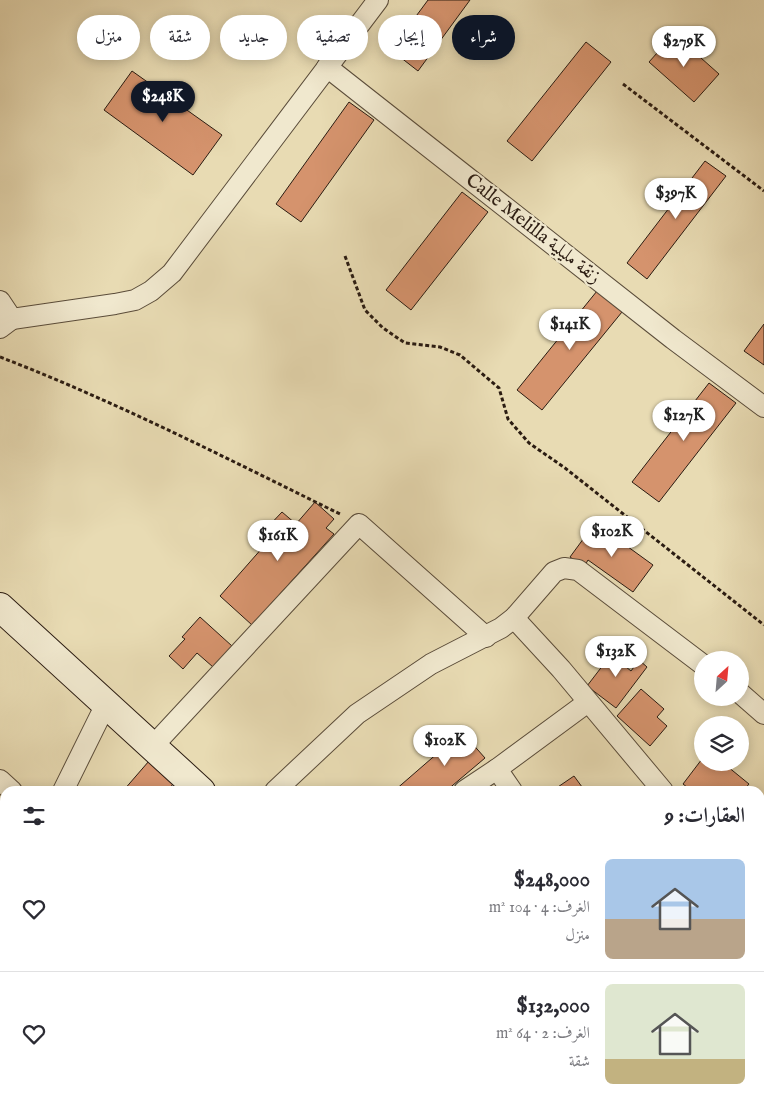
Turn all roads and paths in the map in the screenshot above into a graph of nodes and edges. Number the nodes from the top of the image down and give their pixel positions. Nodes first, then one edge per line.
1 (378, 0) edge
2 (327, 67) junction
3 (624, 84) dead end
4 (764, 191) edge
5 (346, 256) dead end
6 (0, 301) edge
7 (6, 324) edge
8 (0, 357) edge
9 (764, 407) edge
10 (360, 524) junction
11 (0, 607) edge
12 (514, 618) junction
13 (764, 625) edge
14 (486, 637) junction
15 (694, 658) edge
16 (749, 701) edge
17 (588, 702) junction
18 (106, 704) junction
19 (764, 714) edge
20 (152, 746) junction
21 (498, 769) junction
22 (66, 786) edge
23 (194, 786) edge
24 (280, 786) edge
25 (472, 786) edge
26 (509, 786) edge
27 (659, 786) edge

1 - 2 street
2 - 7 street
2 - 9 street, Calle Melilla زنقة مليلية
3 - 4 path
5 - 13 path
6 - 7 street
8 - 10 path
10 - 14 street
10 - 20 street
11 - 18 street
12 - 14 street
12 - 15 street
12 - 17 street
14 - 24 street
16 - 19 street
17 - 21 street
17 - 27 street
18 - 20 street
18 - 22 street
20 - 23 street
21 - 25 street
21 - 26 street

